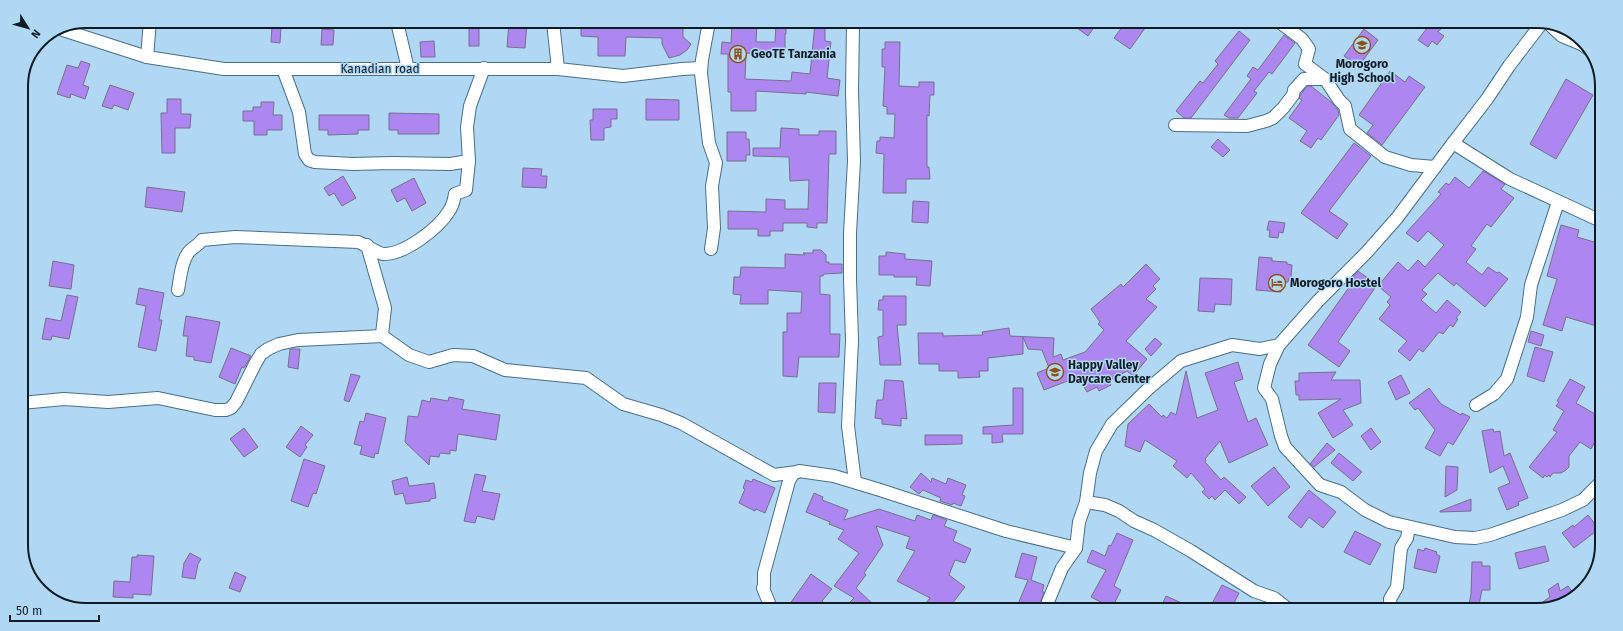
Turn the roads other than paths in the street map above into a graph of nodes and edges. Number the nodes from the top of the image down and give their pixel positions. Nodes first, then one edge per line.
1 (149, 28) edge
2 (398, 28) edge
3 (554, 28) edge
4 (708, 28) edge
5 (853, 28) edge
6 (1287, 28) edge
7 (1538, 28) edge
8 (66, 31) edge
9 (1557, 31) edge
10 (1572, 40) edge
11 (147, 57) junction
12 (484, 68) junction
13 (701, 68) junction
14 (283, 69) junction
15 (408, 69) junction
16 (558, 69) junction
17 (1324, 79) junction
18 (1175, 124) dead end
19 (1452, 142) junction
20 (469, 161) junction
21 (1435, 167) junction
22 (1558, 202) junction
23 (1595, 218) edge
24 (366, 245) junction
25 (711, 249) dead end
26 (178, 290) dead end
27 (383, 336) junction
28 (1279, 345) junction
29 (28, 402) edge
30 (1476, 405) dead end
31 (797, 472) junction
32 (854, 482) junction
33 (1595, 488) edge
34 (1086, 502) junction
35 (1409, 527) junction
36 (1076, 548) junction
37 (769, 603) edge
38 (1047, 603) edge
39 (1280, 603) edge
40 (1390, 603) edge

1 - 11 street
2 - 15 street
3 - 16 street
4 - 13 street
5 - 32 street
6 - 17 street
7 - 19 street
8 - 11 street, Kanadian road
9 - 10 street
11 - 14 street, Kanadian road
12 - 15 street, Kanadian road
12 - 16 street, Kanadian road
12 - 20 street
13 - 16 street, Kanadian road
13 - 25 street
14 - 15 street, Kanadian road
14 - 20 street
17 - 18 street
17 - 21 street
19 - 21 street
19 - 22 street
20 - 24 street
21 - 28 street
22 - 23 street
22 - 30 street
24 - 26 street
24 - 27 street
27 - 29 street
27 - 31 street
28 - 34 street
28 - 35 street
31 - 32 street
31 - 37 street
32 - 36 street
33 - 35 street
34 - 36 street
34 - 39 street
35 - 40 street
36 - 38 street

